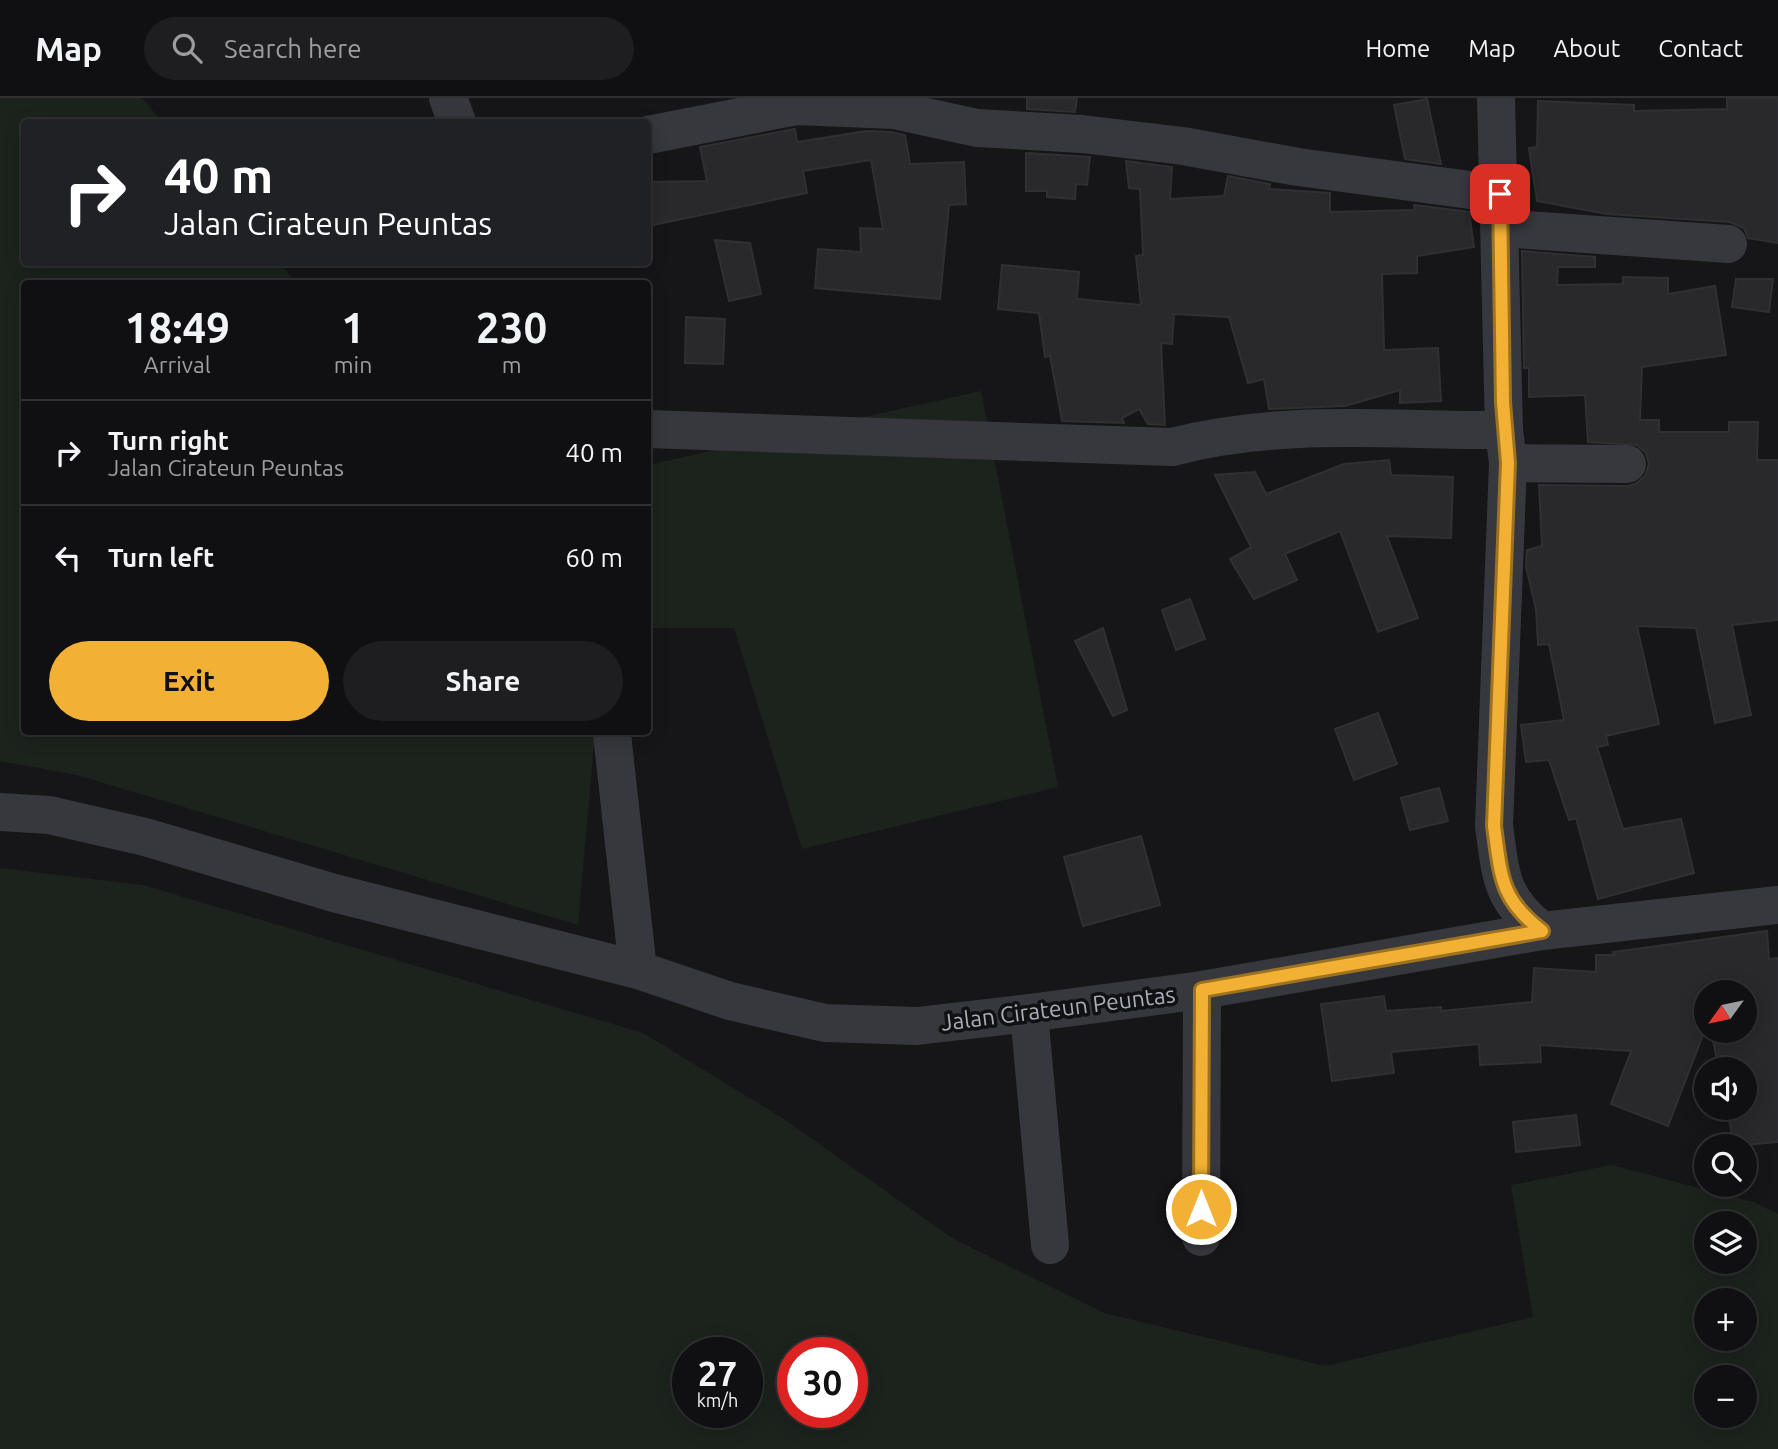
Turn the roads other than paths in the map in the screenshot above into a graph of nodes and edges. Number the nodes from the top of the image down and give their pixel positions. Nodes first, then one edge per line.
1 (448, 98) edge
2 (1496, 98) edge
3 (456, 119) edge
4 (651, 134) edge
5 (1500, 211) junction
6 (1728, 244) dead end
7 (651, 429) edge
8 (1506, 446) junction
9 (1627, 464) dead end
10 (612, 735) edge
11 (0, 812) edge
12 (1778, 905) edge
13 (1542, 931) junction
14 (638, 970) junction
15 (1202, 990) junction
16 (1029, 1013) junction
17 (1201, 1237) dead end
18 (1050, 1245) dead end

1 - 3 street
2 - 5 street
4 - 5 street
5 - 6 street
5 - 8 street
7 - 8 street
8 - 9 street
8 - 13 street
10 - 14 street
11 - 14 street, Jalan Cirateun Peuntas
12 - 13 street, Jalan Cirateun Peuntas
13 - 15 street, Jalan Cirateun Peuntas
14 - 16 street, Jalan Cirateun Peuntas
15 - 16 street, Jalan Cirateun Peuntas
15 - 17 street
16 - 18 street

